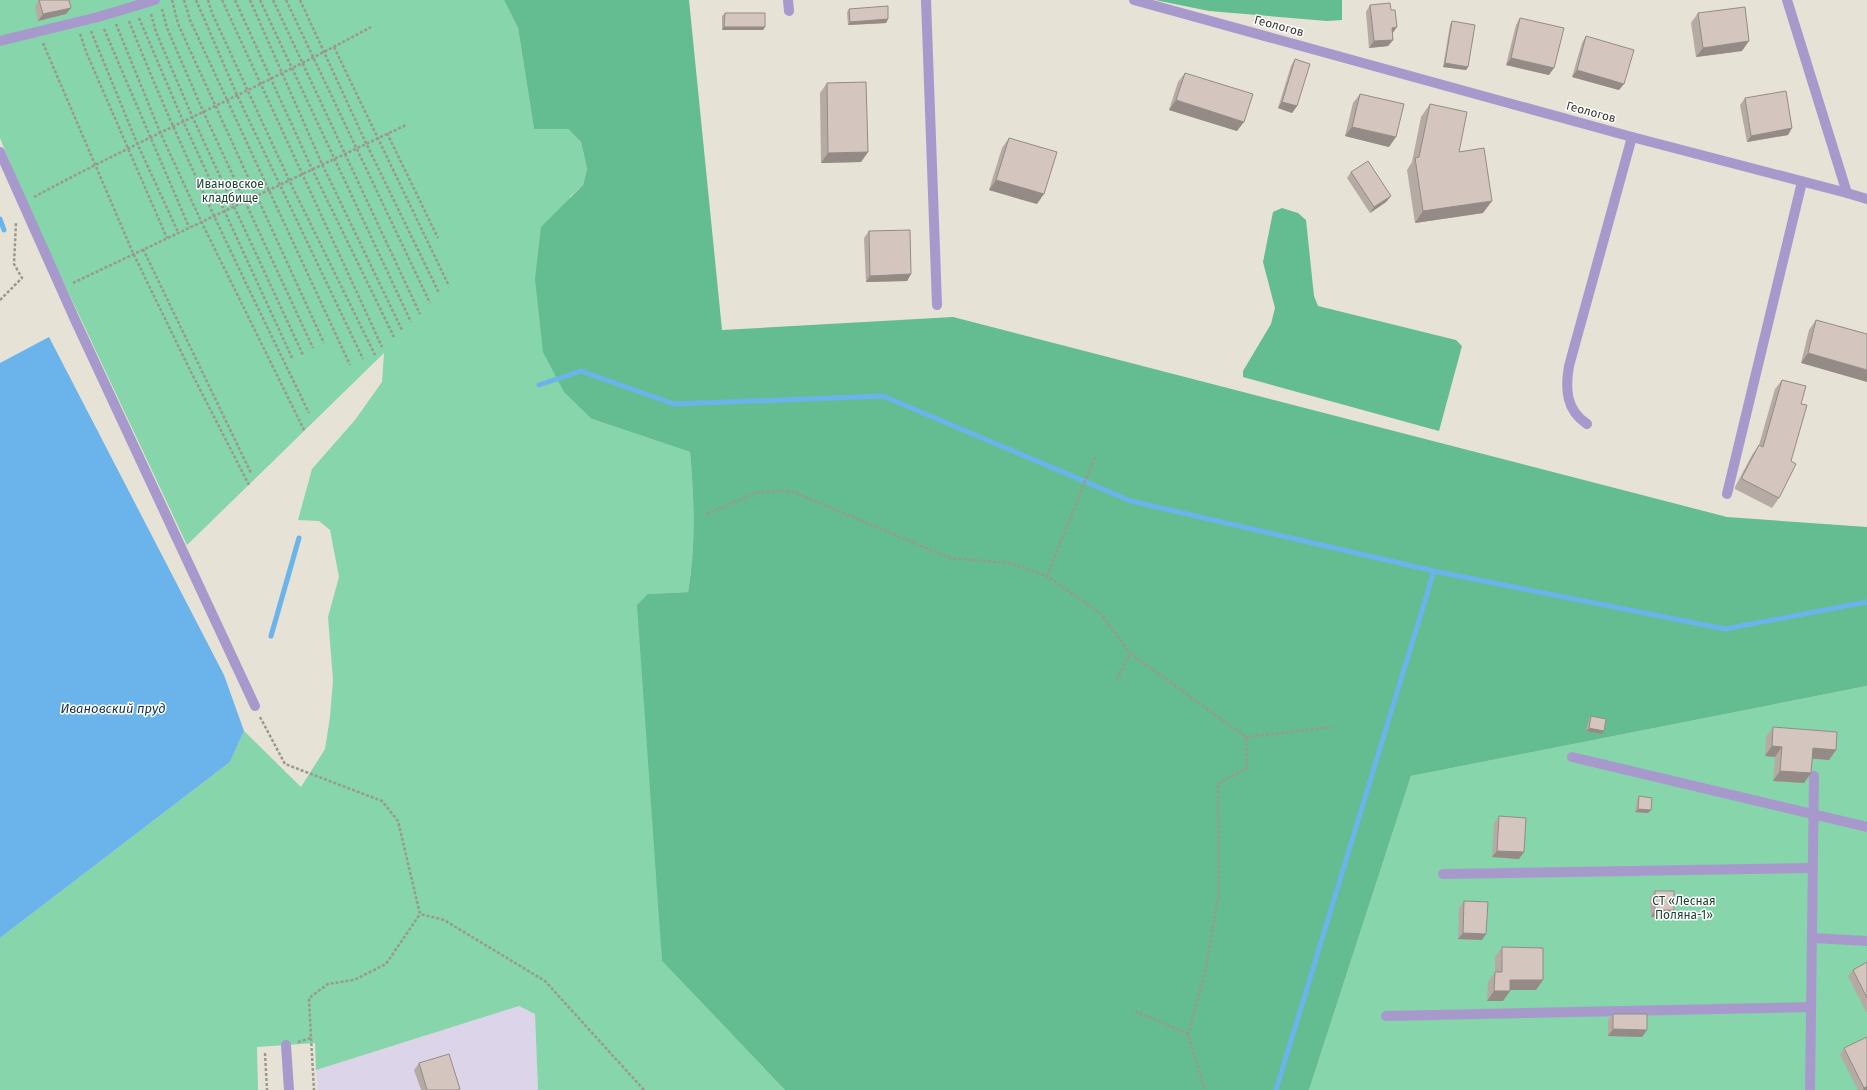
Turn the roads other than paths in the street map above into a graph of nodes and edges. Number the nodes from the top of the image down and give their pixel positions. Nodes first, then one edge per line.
1 (788, 0) edge
2 (926, 0) edge
3 (1134, 0) edge
4 (1786, 0) edge
5 (154, 3) edge
6 (789, 11) dead end
7 (0, 41) edge
8 (1632, 137) junction
9 (0, 152) edge
10 (1802, 182) junction
11 (1847, 193) junction
12 (1867, 199) edge
13 (937, 305) dead end
14 (1587, 424) dead end
15 (1727, 494) dead end
16 (255, 706) road end
17 (1572, 757) dead end
18 (1814, 776) dead end
19 (1814, 814) junction
20 (1867, 827) edge
21 (1813, 868) junction
22 (1443, 874) dead end
23 (1812, 938) junction
24 (1867, 941) edge
25 (1811, 1007) junction
26 (1386, 1016) dead end
27 (286, 1045) road end
28 (289, 1090) edge
29 (1810, 1090) edge

1 - 6 street
2 - 13 street
3 - 8 street, Геологов
4 - 11 street
5 - 7 street
8 - 10 street, Геологов
8 - 14 street
9 - 16 street
10 - 11 street, Геологов
10 - 15 street
11 - 12 street, Геологов
17 - 19 street
18 - 19 street
19 - 20 street
19 - 21 street
21 - 22 street
21 - 23 street
23 - 24 street
23 - 25 street
25 - 26 street
25 - 29 street
27 - 28 street

